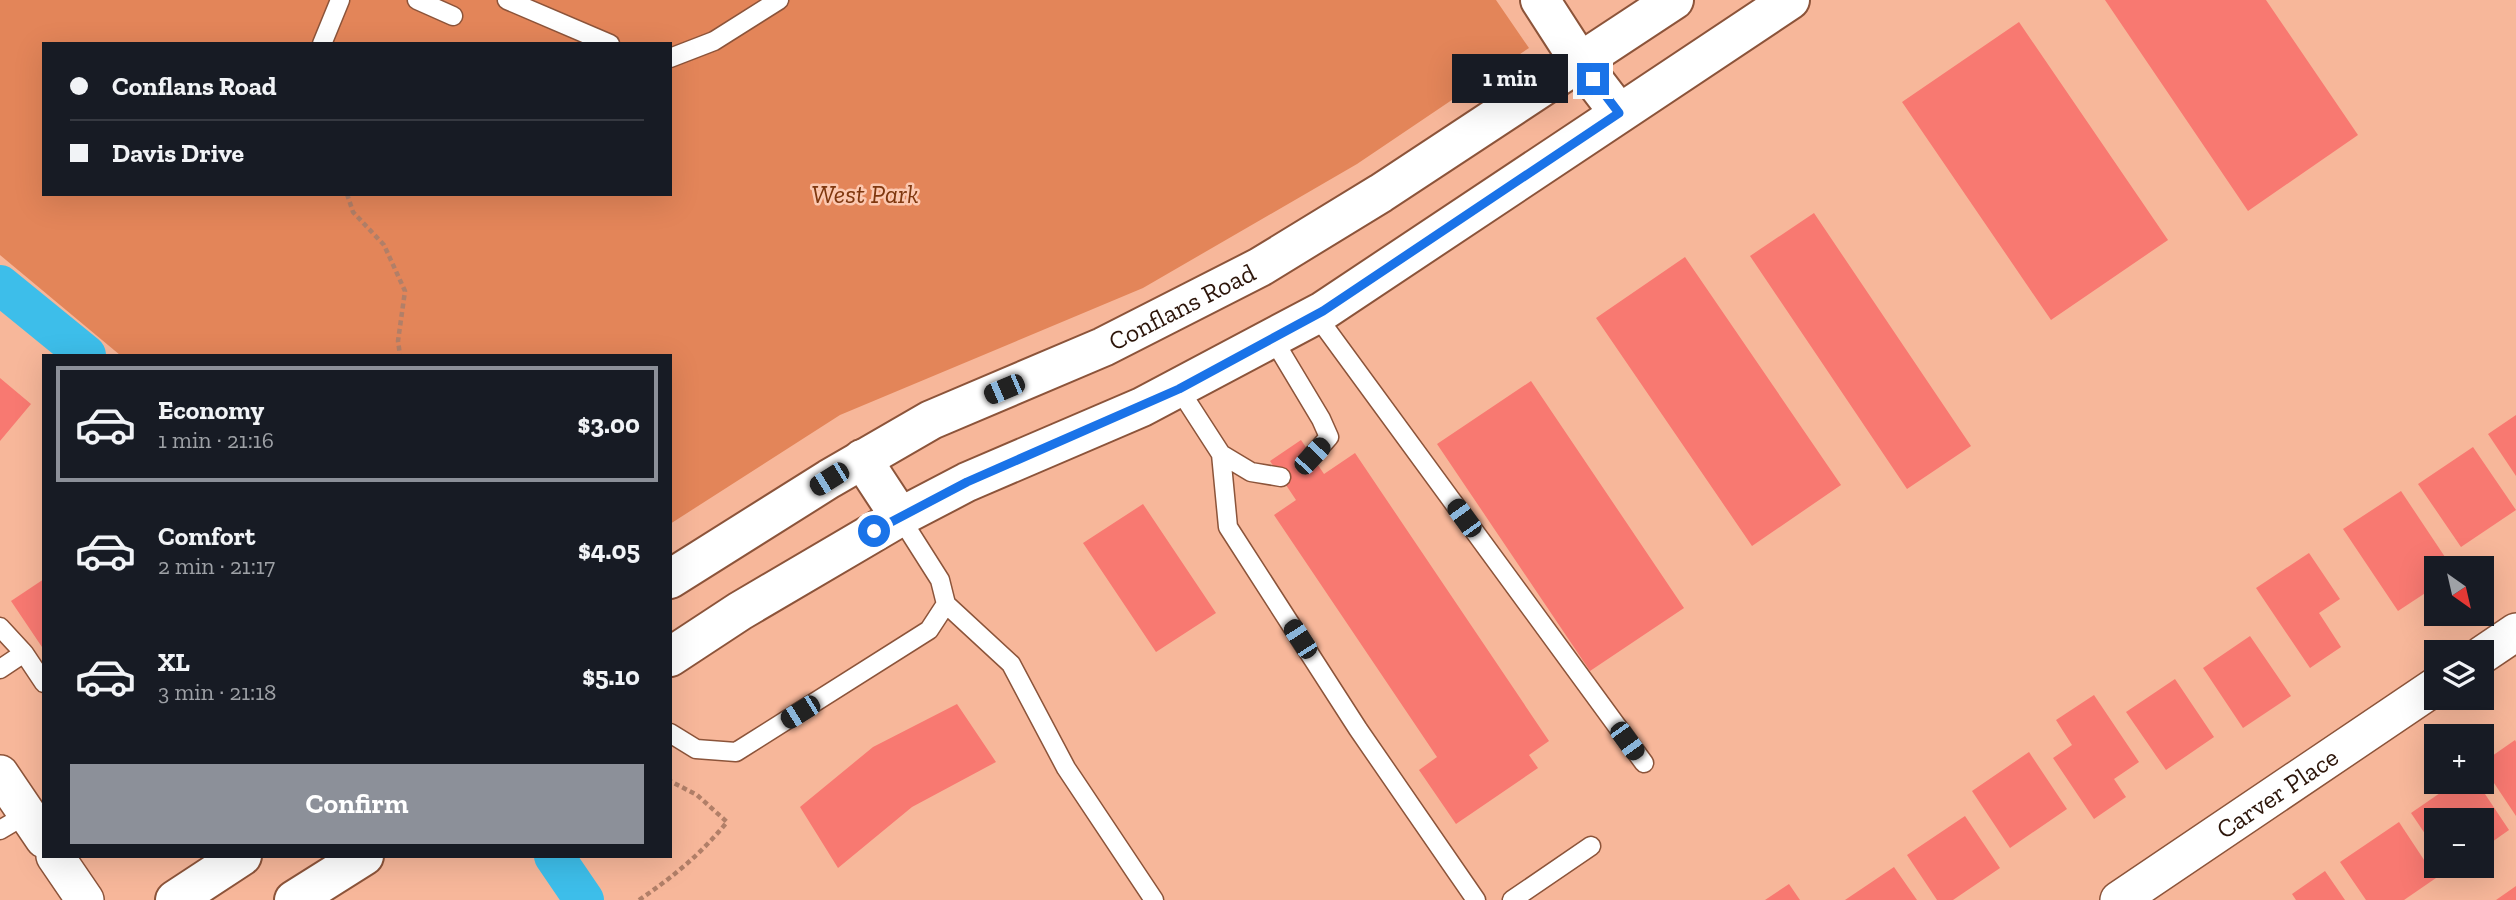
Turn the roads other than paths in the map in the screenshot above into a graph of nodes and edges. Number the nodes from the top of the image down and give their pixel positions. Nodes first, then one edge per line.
1 (340, 0) edge
2 (416, 0) edge
3 (507, 0) edge
4 (779, 0) edge
5 (1539, 0) edge
6 (1674, 0) edge
7 (1790, 0) edge
8 (453, 16) dead end
9 (323, 42) edge
10 (605, 42) edge
11 (672, 57) edge
12 (1580, 62) junction
13 (1619, 113) junction
14 (1316, 315) junction
15 (1273, 339) junction
16 (1179, 389) junction
17 (1221, 454) junction
18 (1312, 456) dead end
19 (862, 459) junction
20 (1280, 477) dead end
21 (900, 517) junction
22 (672, 578) edge
23 (946, 604) junction
24 (0, 627) edge
25 (2516, 632) edge
26 (2494, 647) edge
27 (24, 653) junction
28 (672, 656) edge
29 (0, 669) edge
30 (42, 680) edge
31 (2424, 694) edge
32 (672, 734) edge
33 (1644, 763) dead end
34 (0, 774) edge
35 (24, 828) edge
36 (1591, 846) dead end
37 (56, 858) edge
38 (239, 858) edge
39 (361, 858) edge
40 (85, 900) edge
41 (175, 900) edge
42 (294, 900) edge
43 (1154, 900) edge
44 (1476, 900) edge
45 (1512, 900) edge
46 (2119, 900) edge

1 - 9 lane
2 - 8 lane
3 - 10 lane
4 - 11 lane
5 - 12 main road
6 - 12 main road, Conflans Road
7 - 13 main road
12 - 13 main road
12 - 19 main road, Conflans Road
13 - 14 main road
14 - 15 main road
14 - 33 lane
15 - 16 main road
15 - 18 lane
16 - 17 lane
16 - 21 main road
17 - 20 lane
17 - 44 lane
19 - 21 main road
19 - 22 main road, Conflans Road
21 - 23 lane
21 - 28 main road
23 - 32 lane
23 - 43 lane
24 - 27 lane
25 - 26 street
27 - 29 lane
27 - 30 lane
31 - 46 street, Carver Place
34 - 35 street
36 - 45 lane
37 - 40 street
38 - 41 main road
39 - 42 main road

